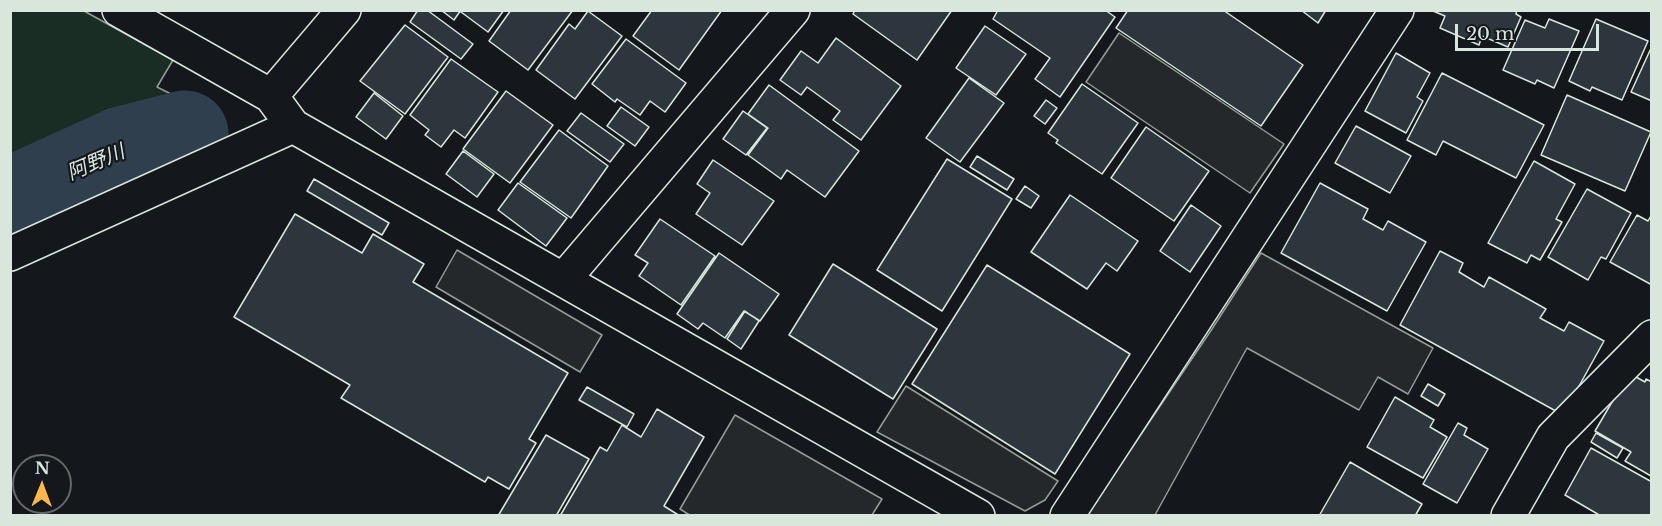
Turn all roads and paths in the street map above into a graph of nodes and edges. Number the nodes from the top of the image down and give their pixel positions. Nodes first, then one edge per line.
1 (119, 10) edge
2 (344, 10) edge
3 (793, 10) edge
4 (1397, 10) edge
5 (271, 96) junction
6 (293, 126) junction
7 (10, 254) edge
8 (564, 279) junction
9 (1652, 337) edge
10 (978, 516) edge
11 (1067, 516) edge
12 (1508, 516) edge

1 - 5 street
2 - 5 street
3 - 8 street
4 - 11 street
5 - 6 street
6 - 7 street
6 - 8 street
8 - 10 street
9 - 12 street

